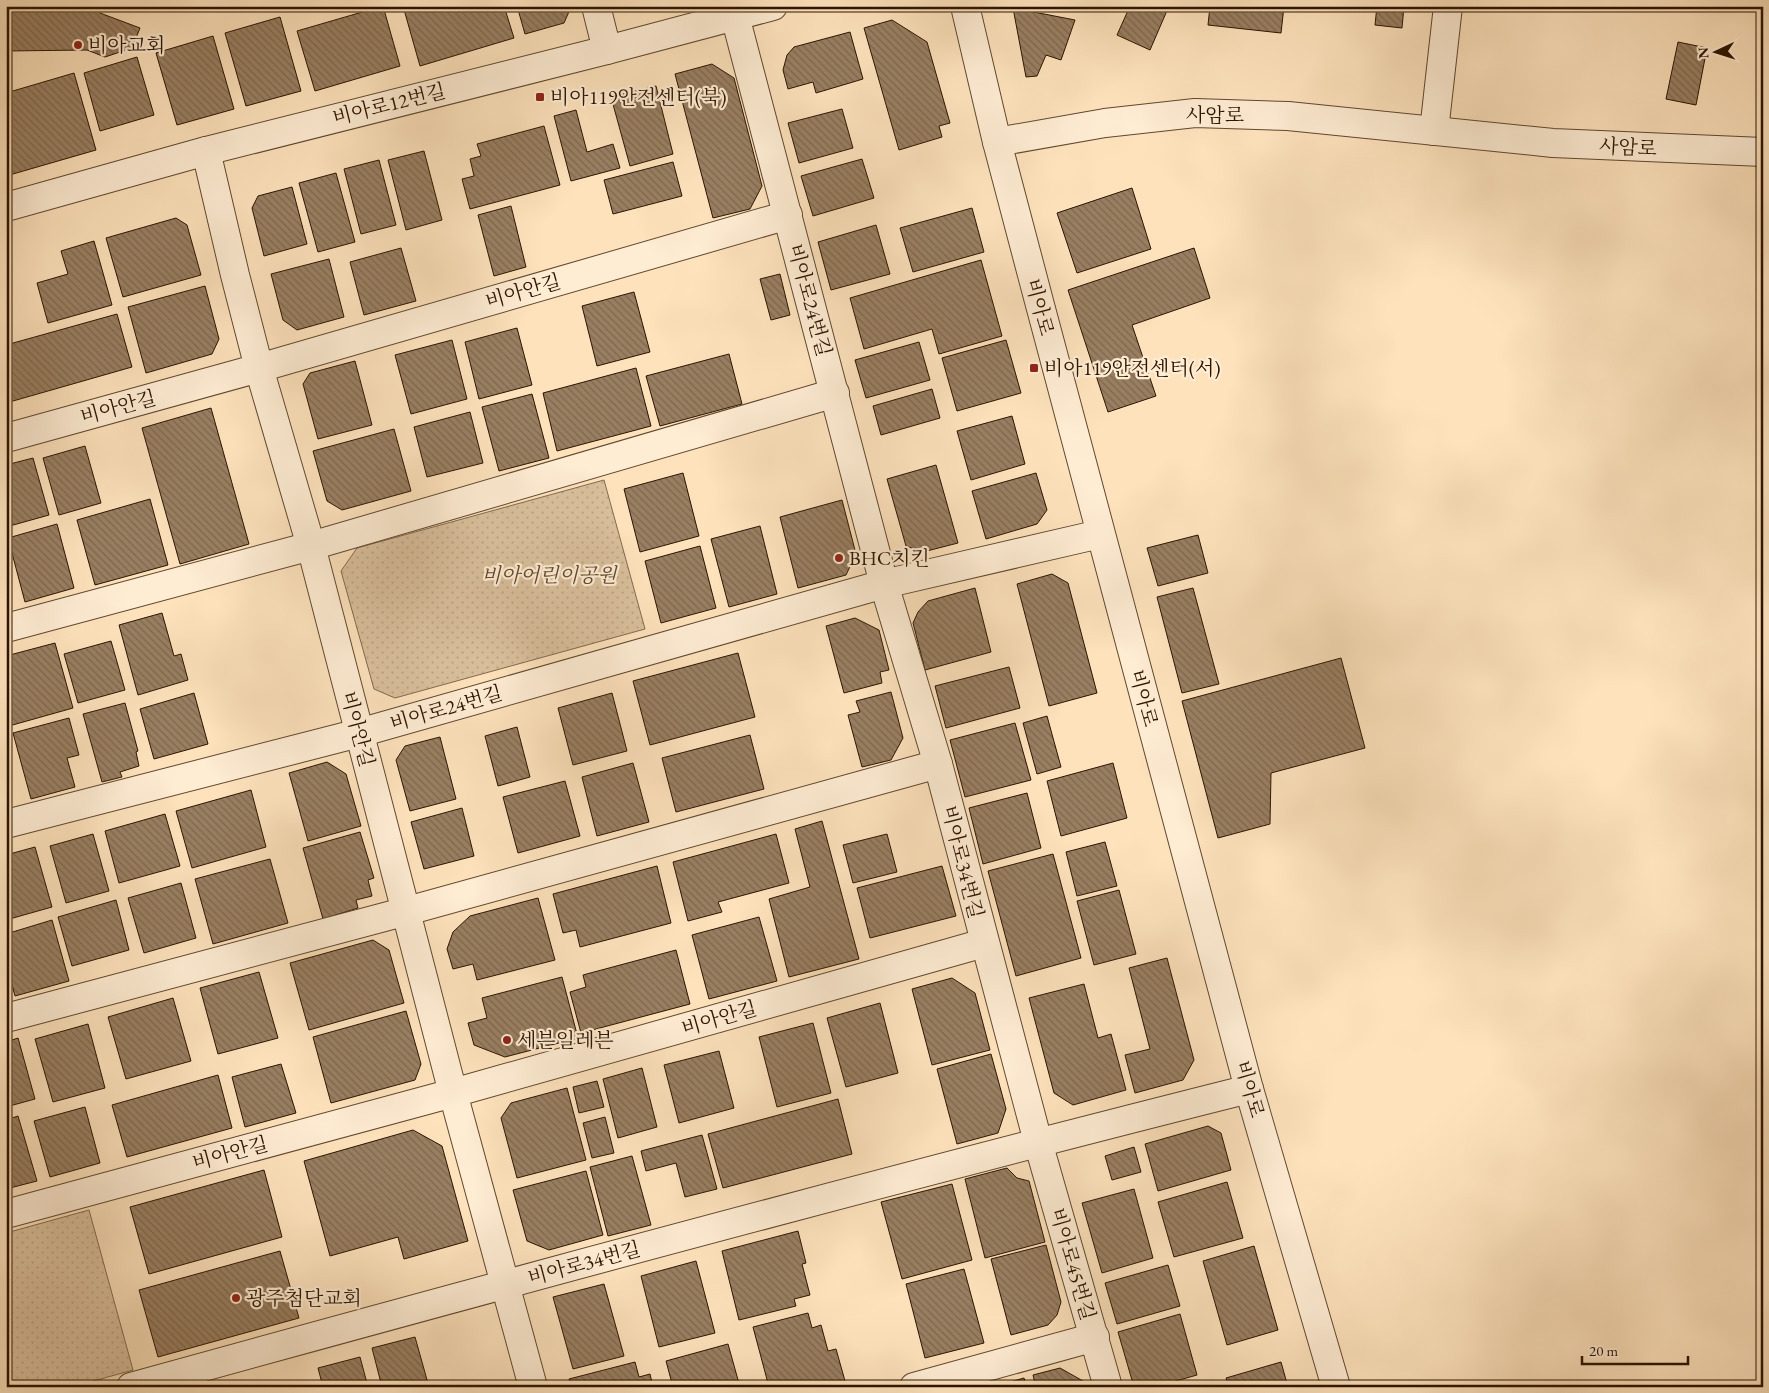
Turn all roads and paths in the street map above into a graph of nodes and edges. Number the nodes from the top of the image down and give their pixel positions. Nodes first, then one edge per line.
1 (596, 6) edge
2 (773, 6) edge
3 (965, 6) edge
4 (1448, 6) edge
5 (735, 16) junction
6 (608, 50) junction
7 (1434, 131) junction
8 (997, 142) junction
9 (206, 150) junction
10 (1763, 152) edge
11 (6, 207) edge
12 (788, 215) junction
13 (259, 368) junction
14 (835, 393) junction
15 (6, 438) edge
16 (1100, 534) junction
17 (311, 546) junction
18 (884, 584) junction
19 (6, 628) edge
20 (359, 732) junction
21 (938, 764) junction
22 (6, 824) edge
23 (407, 911) junction
24 (984, 943) junction
25 (6, 1018) edge
26 (1249, 1089) junction
27 (453, 1093) junction
28 (1038, 1142) junction
29 (6, 1214) edge
30 (506, 1283) junction
31 (1095, 1337) junction
32 (131, 1387) edge
33 (533, 1387) edge
34 (914, 1387) edge
35 (1108, 1387) edge
36 (1336, 1387) edge

1 - 6 street
2 - 5 street, 비아로12번길
3 - 8 street, 비아로
4 - 7 street
5 - 6 street, 비아로12번길
5 - 12 street, 비아로24번길
6 - 9 street, 비아로12번길
7 - 8 street, 사암로
7 - 10 street, 사암로
8 - 16 street, 비아로
9 - 11 street, 비아로12번길
9 - 13 street, 비아안길
12 - 13 street, 비아안길
12 - 14 street, 비아로24번길
13 - 15 street, 비아안길
13 - 17 street, 비아안길
14 - 17 street
14 - 18 street, 비아로24번길
16 - 18 street, 비아로24번길
16 - 26 street, 비아로
17 - 19 street
17 - 20 street, 비아안길
18 - 20 street, 비아로24번길
18 - 21 street, 비아로34번길
20 - 22 street, 비아로24번길
20 - 23 street, 비아안길
21 - 23 street
21 - 24 street, 비아로34번길
23 - 25 street
23 - 27 street, 비아안길
24 - 27 street, 비아안길
24 - 28 street, 비아로34번길
26 - 28 street, 비아로34번길
26 - 36 street, 비아로
27 - 29 street, 비아안길
27 - 30 street, 비아안길
28 - 30 street, 비아로34번길
28 - 31 street, 비아로45번길
30 - 32 street, 비아로34번길
30 - 33 street, 비아안길
31 - 34 street
31 - 35 street, 비아로45번길

